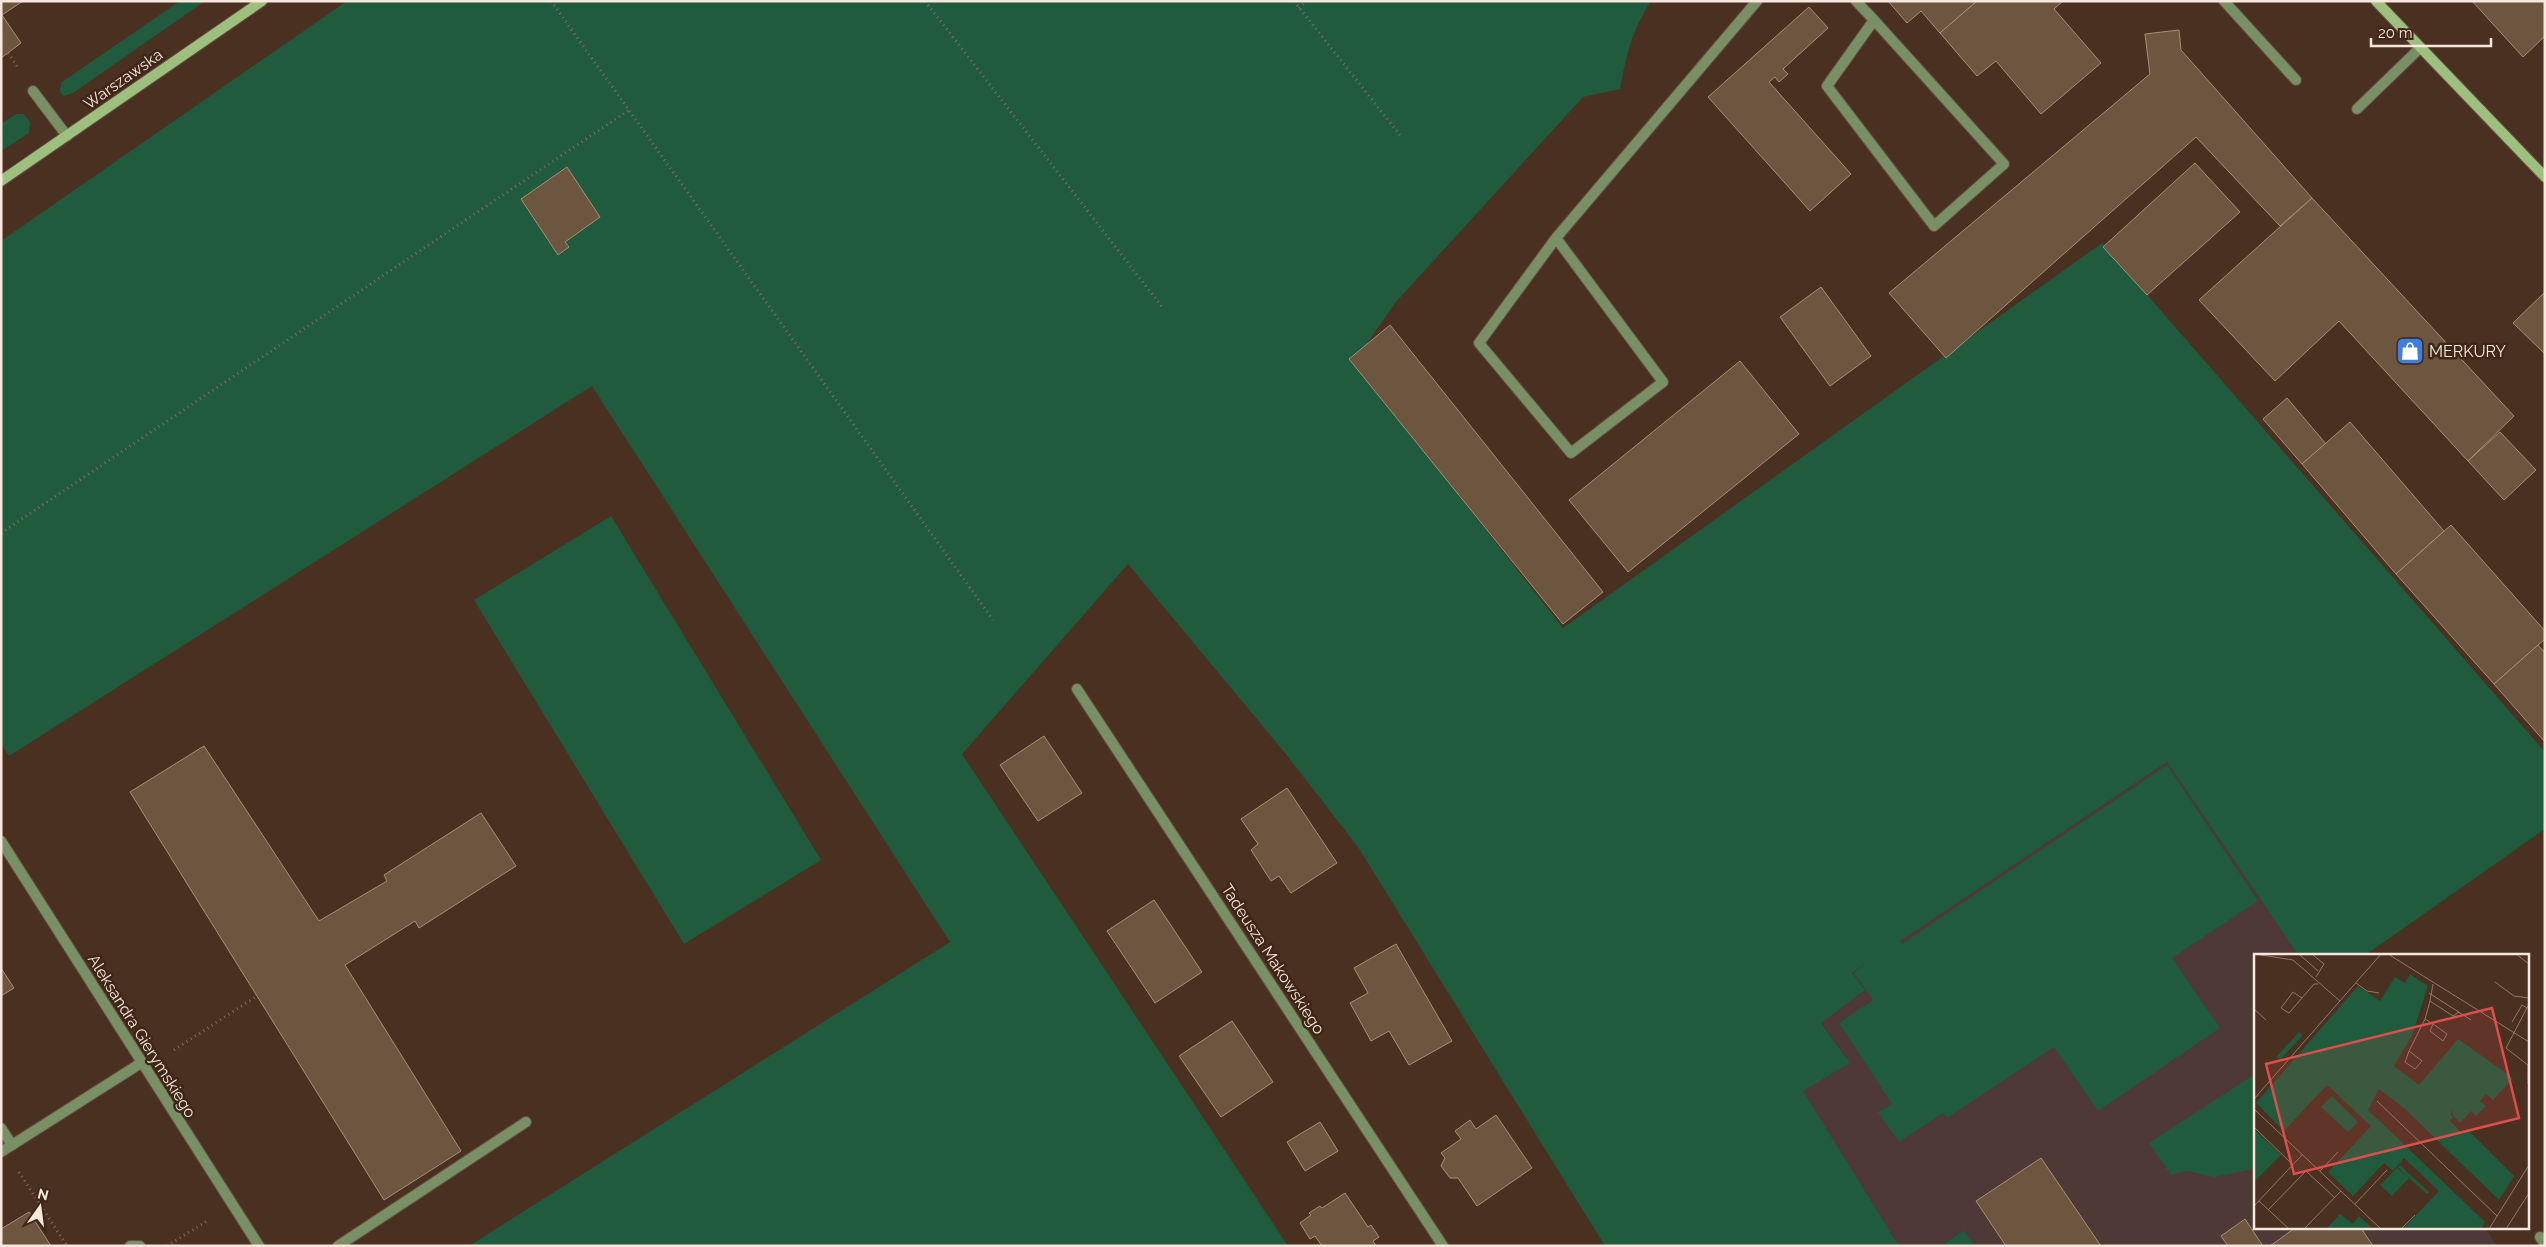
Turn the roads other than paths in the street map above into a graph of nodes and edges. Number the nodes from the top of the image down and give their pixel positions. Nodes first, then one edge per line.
1 (262, 1) edge
2 (1757, 1) edge
3 (1856, 1) edge
4 (2224, 1) edge
5 (2376, 1) edge
6 (1874, 20) junction
7 (2420, 48) junction
8 (2296, 80) dead end
9 (33, 91) dead end
10 (2357, 109) dead end
11 (67, 136) junction
12 (2545, 178) edge
13 (1, 181) edge
14 (1556, 238) junction
15 (1077, 689) dead end
16 (1, 841) edge
17 (141, 1062) junction
18 (526, 1122) dead end
19 (1, 1128) edge
20 (12, 1145) junction
21 (1, 1152) edge
22 (130, 1246) edge
23 (140, 1246) edge
24 (259, 1246) edge
25 (338, 1246) edge
26 (1443, 1246) edge

1 - 11 street, Warszawska
2 - 14 street
3 - 6 street
4 - 8 street
5 - 7 street
6 - 6 street
7 - 10 street
7 - 12 street
9 - 11 street
11 - 13 street, Warszawska
14 - 14 street
15 - 26 street, Tadeusza Makowskiego
16 - 17 street, Aleksandra Gierymskiego
17 - 20 street
17 - 24 street, Aleksandra Gierymskiego
18 - 25 street
19 - 20 street
20 - 21 street
22 - 23 street

